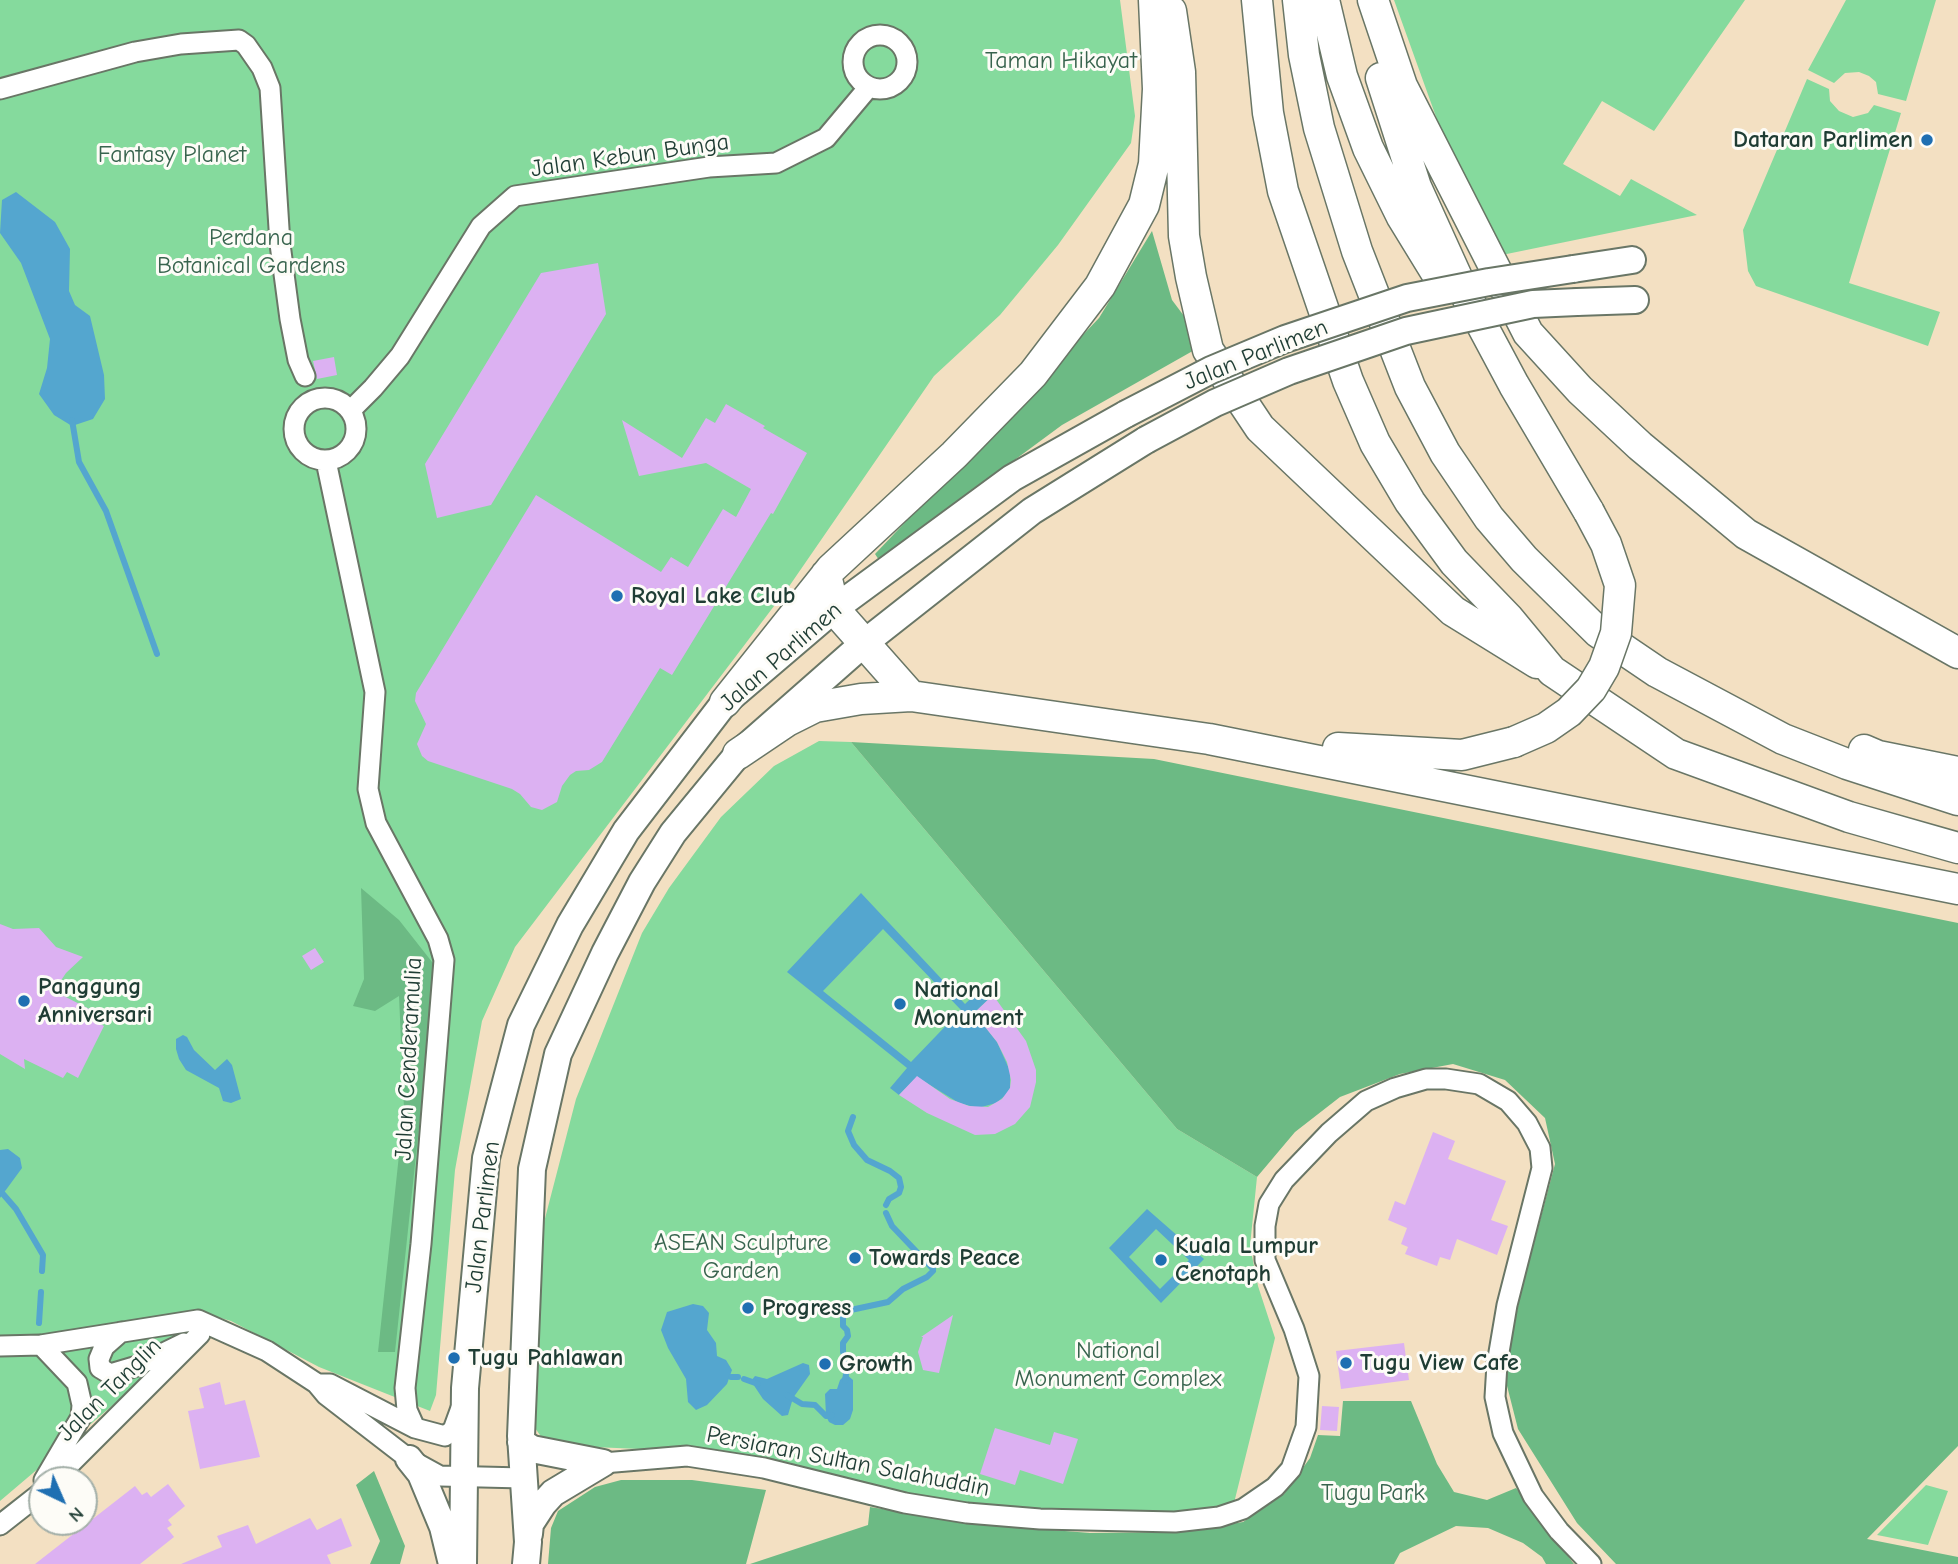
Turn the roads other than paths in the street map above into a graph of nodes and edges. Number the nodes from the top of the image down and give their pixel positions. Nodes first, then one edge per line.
1 (1135, 0) edge
2 (1154, 0) edge
3 (1170, 0) edge
4 (1257, 0) edge
5 (1298, 0) edge
6 (1324, 0) edge
7 (1362, 0) edge
8 (1373, 0) edge
9 (868, 88) dead end
10 (0, 89) edge
11 (1158, 89) junction
12 (1632, 260) dead end
13 (1585, 267) junction
14 (1635, 300) dead end
15 (1590, 302) junction
16 (305, 376) dead end
17 (1514, 385) junction
18 (351, 410) junction
19 (326, 461) junction
20 (1012, 478) junction
21 (1032, 511) junction
22 (826, 575) junction
23 (834, 609) junction
24 (863, 643) junction
25 (1958, 653) edge
26 (1552, 671) junction
27 (1657, 672) junction
28 (911, 696) junction
29 (725, 702) junction
30 (1209, 739) junction
31 (738, 754) junction
32 (1958, 772) edge
33 (1958, 800) edge
34 (1958, 848) edge
35 (1958, 889) edge
36 (208, 1330) junction
37 (121, 1332) junction
38 (41, 1345) junction
39 (0, 1346) edge
40 (316, 1383) junction
41 (405, 1388) junction
42 (466, 1388) junction
43 (369, 1405) junction
44 (415, 1428) junction
45 (521, 1442) junction
46 (410, 1460) junction
47 (603, 1463) junction
48 (53, 1466) edge
49 (68, 1466) edge
50 (465, 1478) junction
51 (523, 1478) junction
52 (28, 1500) edge
53 (0, 1525) edge
54 (527, 1553) edge
55 (452, 1564) edge
56 (463, 1564) edge
57 (1591, 1564) edge

1 - 11 main road
2 - 11 main road
3 - 26 main road
4 - 26 main road
5 - 27 main road
6 - 17 main road
7 - 17 main road
8 - 25 main road
9 - 18 street, Jalan Kebun Bunga
10 - 16 street
11 - 22 main road
12 - 13 street, Jalan Parlimen
13 - 15 street
13 - 20 street, Jalan Parlimen, bridge
14 - 15 street, Jalan Parlimen
15 - 21 street, Jalan Parlimen, bridge
17 - 30 main road, bridge
18 - 19 street
18 - 19 street
19 - 41 street, Jalan Cenderamulia
20 - 21 street
20 - 23 street, Jalan Parlimen
21 - 24 street, Jalan Parlimen
22 - 23 main road
22 - 29 main road
23 - 24 main road
23 - 29 street, Jalan Parlimen
24 - 28 main road
24 - 31 street, Jalan Parlimen
26 - 34 main road
27 - 32 main road
27 - 33 main road
28 - 30 main road
28 - 31 main road
29 - 42 street, Jalan Parlimen
30 - 35 main road
31 - 45 street, Jalan Parlimen
36 - 37 street
36 - 37 street
36 - 40 street
36 - 49 street, Jalan Tanglin
37 - 38 street
38 - 39 street
38 - 48 street, Jalan Tanglin
40 - 43 street
40 - 46 street
41 - 43 street
41 - 44 street, Jalan Cenderamulia
42 - 44 street
42 - 50 street, Jalan Parlimen
43 - 44 street
45 - 47 street
45 - 51 street, Jalan Parlimen
46 - 50 street
46 - 55 street
47 - 54 street
47 - 57 street, Persiaran Sultan Salahuddin
50 - 51 street
50 - 56 street, Jalan Parlimen
51 - 54 street, Jalan Parlimen
52 - 53 street, Jalan Tanglin

